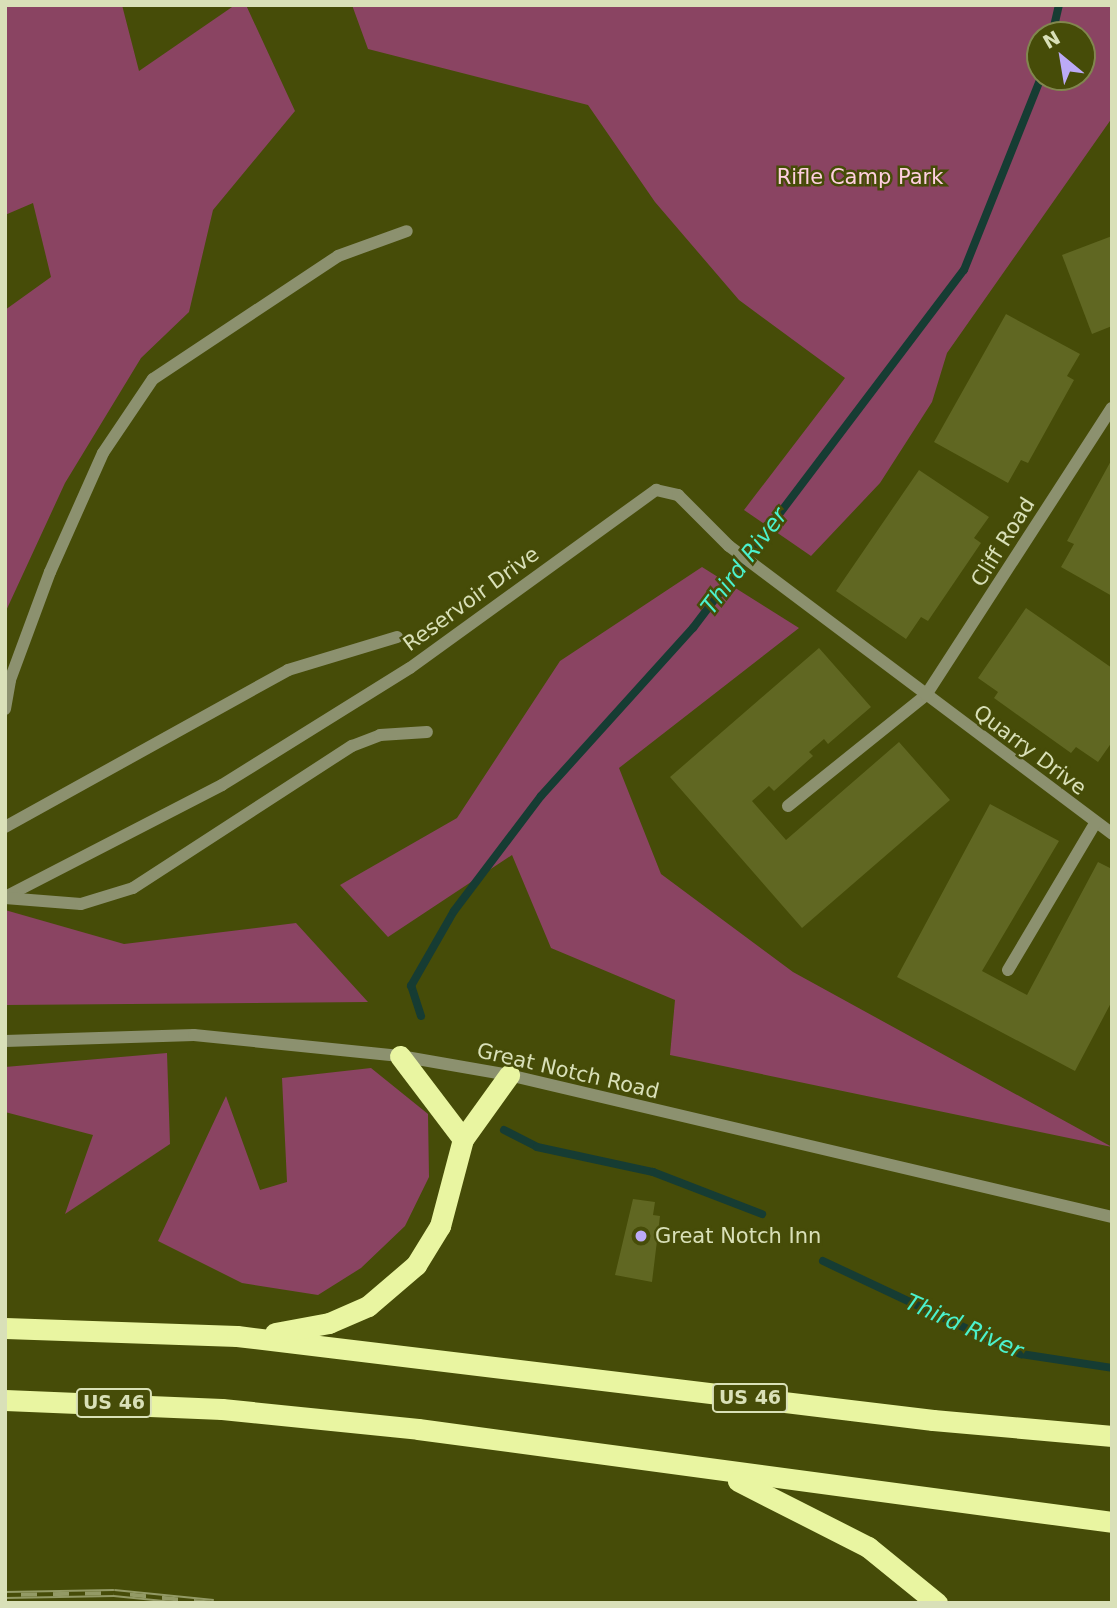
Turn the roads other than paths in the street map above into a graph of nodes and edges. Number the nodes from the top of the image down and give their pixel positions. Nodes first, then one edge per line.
1 (407, 231) dead end
2 (1112, 408) edge
3 (397, 637) dead end
4 (926, 695) junction
5 (5, 709) edge
6 (427, 732) dead end
7 (788, 806) dead end
8 (1096, 822) junction
9 (5, 827) edge
10 (1112, 834) edge
11 (5, 897) edge
12 (1008, 970) dead end
13 (5, 1041) edge
14 (400, 1056) junction
15 (509, 1075) junction
16 (463, 1139) junction
17 (1112, 1217) edge
18 (5, 1328) edge
19 (237, 1336) junction
20 (5, 1400) edge
21 (1112, 1436) edge
22 (726, 1475) junction
23 (1112, 1522) edge
24 (937, 1603) edge

1 - 5 street
2 - 4 street, Cliff Road
3 - 9 street
4 - 7 street, Cliff Road
4 - 8 street, Quarry Drive
4 - 11 street, Reservoir Drive
6 - 11 street
8 - 10 street, Quarry Drive
8 - 12 street
13 - 14 street, Great Notch Road
14 - 15 street, Great Notch Road
14 - 16 highway
15 - 16 highway
15 - 17 street, Great Notch Road
16 - 19 highway
18 - 19 highway, US 46
19 - 21 highway, US 46
20 - 22 highway, US 46
22 - 23 highway, US 46
22 - 24 highway

